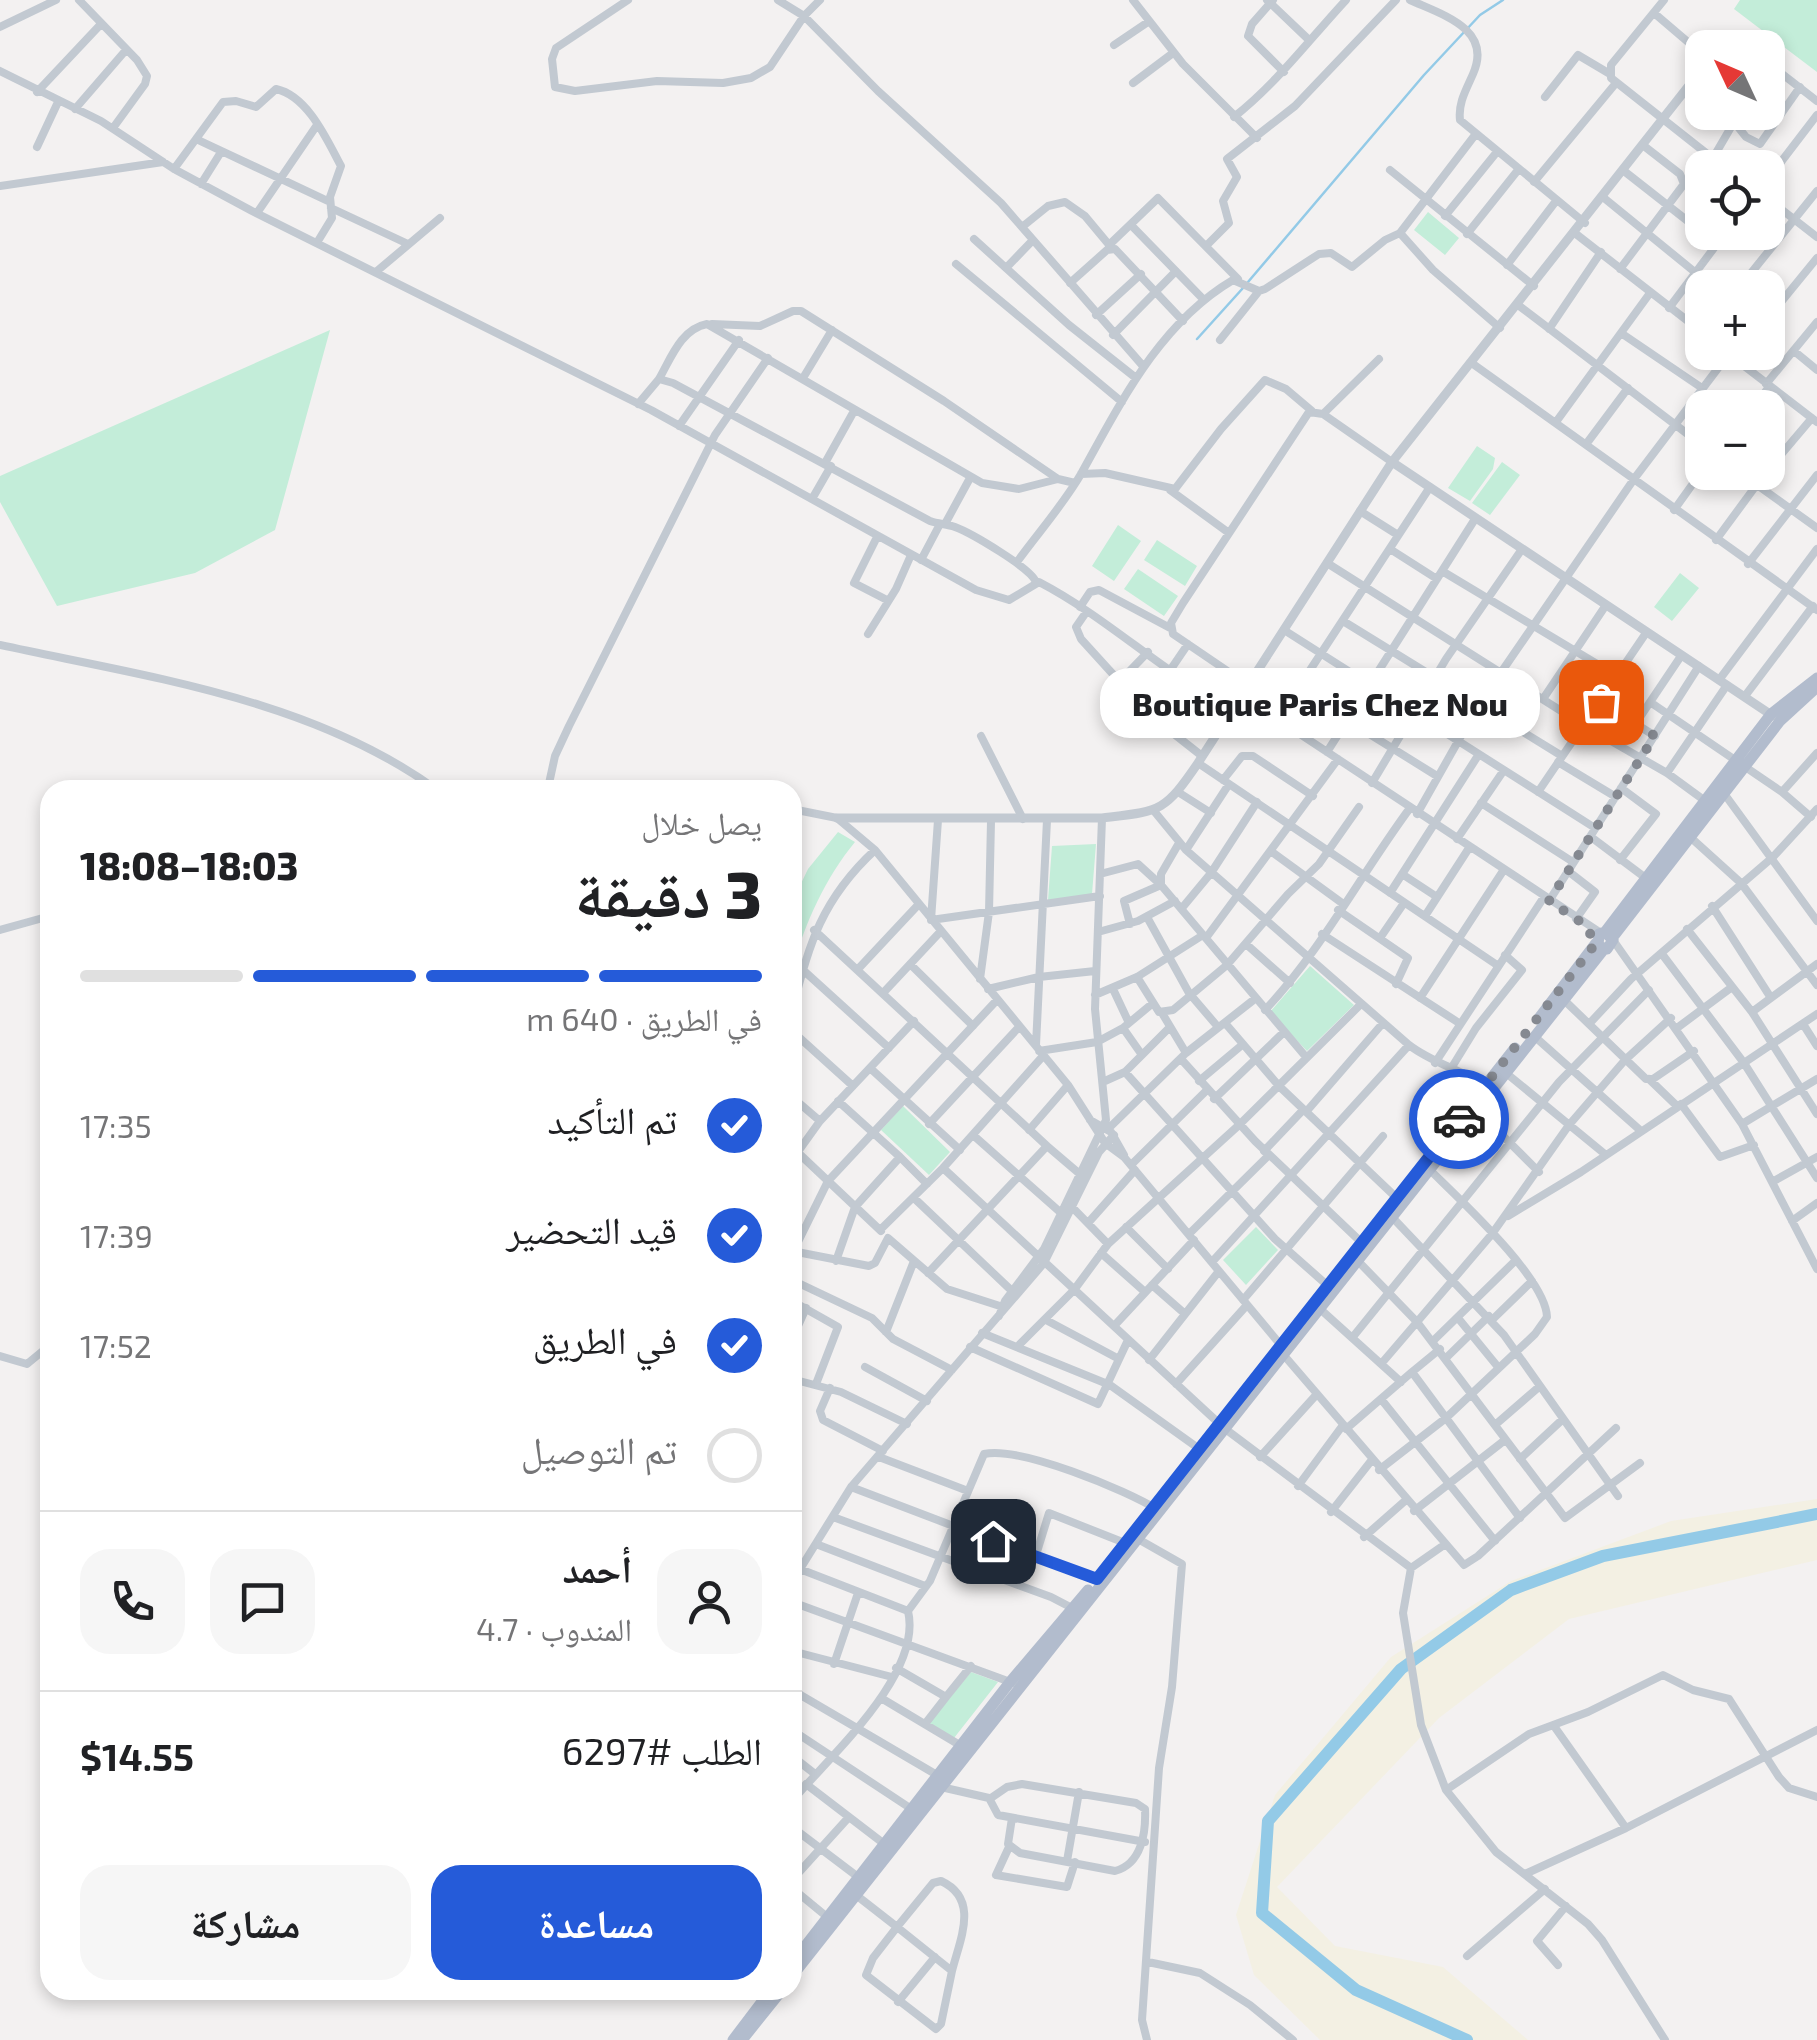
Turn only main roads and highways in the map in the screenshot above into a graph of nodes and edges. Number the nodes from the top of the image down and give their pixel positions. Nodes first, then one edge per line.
1 (1816, 682) edge
2 (1741, 763) junction
3 (1708, 802) junction
4 (1649, 881) junction
5 (1605, 940) junction
6 (1488, 1088) junction
7 (1399, 1201) junction
8 (1280, 1348) junction
9 (939, 1781) junction
10 (861, 1879) junction
11 (802, 1946) edge
12 (802, 1963) edge
13 (763, 2000) edge
14 (774, 2000) edge
15 (732, 2040) edge
16 (742, 2040) edge

1 - 2 main road
2 - 3 main road
2 - 3 main road
3 - 4 main road
3 - 4 main road
4 - 5 main road
5 - 6 main road
5 - 6 main road
6 - 7 main road
6 - 7 main road
7 - 8 main road
7 - 8 main road
8 - 9 main road
9 - 10 main road
9 - 10 main road
10 - 11 main road
10 - 12 main road
13 - 15 main road
14 - 16 main road

